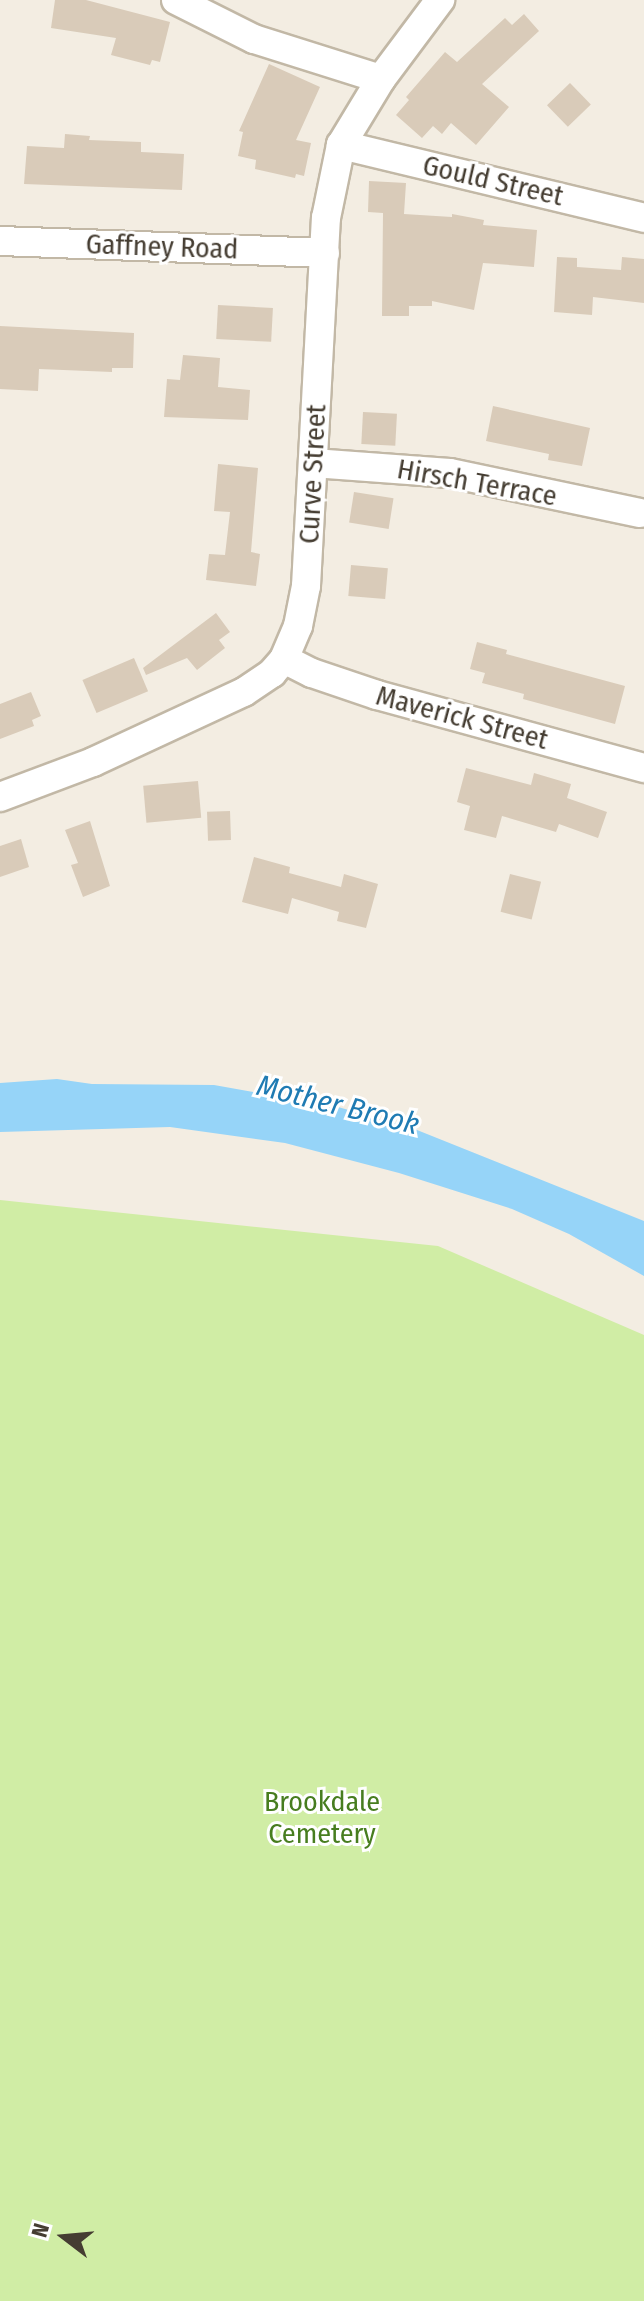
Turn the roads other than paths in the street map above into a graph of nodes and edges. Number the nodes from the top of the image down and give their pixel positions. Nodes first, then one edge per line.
1 (176, 0) edge
2 (440, 0) edge
3 (381, 79) junction
4 (341, 145) junction
5 (644, 218) edge
6 (0, 241) edge
7 (325, 253) junction
8 (313, 463) junction
9 (640, 513) dead end
10 (284, 659) junction
11 (644, 768) edge
12 (0, 797) edge

1 - 3 street
2 - 3 street, Curve Street
3 - 4 street, Curve Street
4 - 5 street, Gould Street
4 - 7 street, Curve Street
6 - 7 street, Gaffney Road
7 - 8 street, Curve Street
8 - 9 street, Hirsch Terrace
8 - 10 street, Curve Street
10 - 11 street, Maverick Street
10 - 12 street, Curve Street

